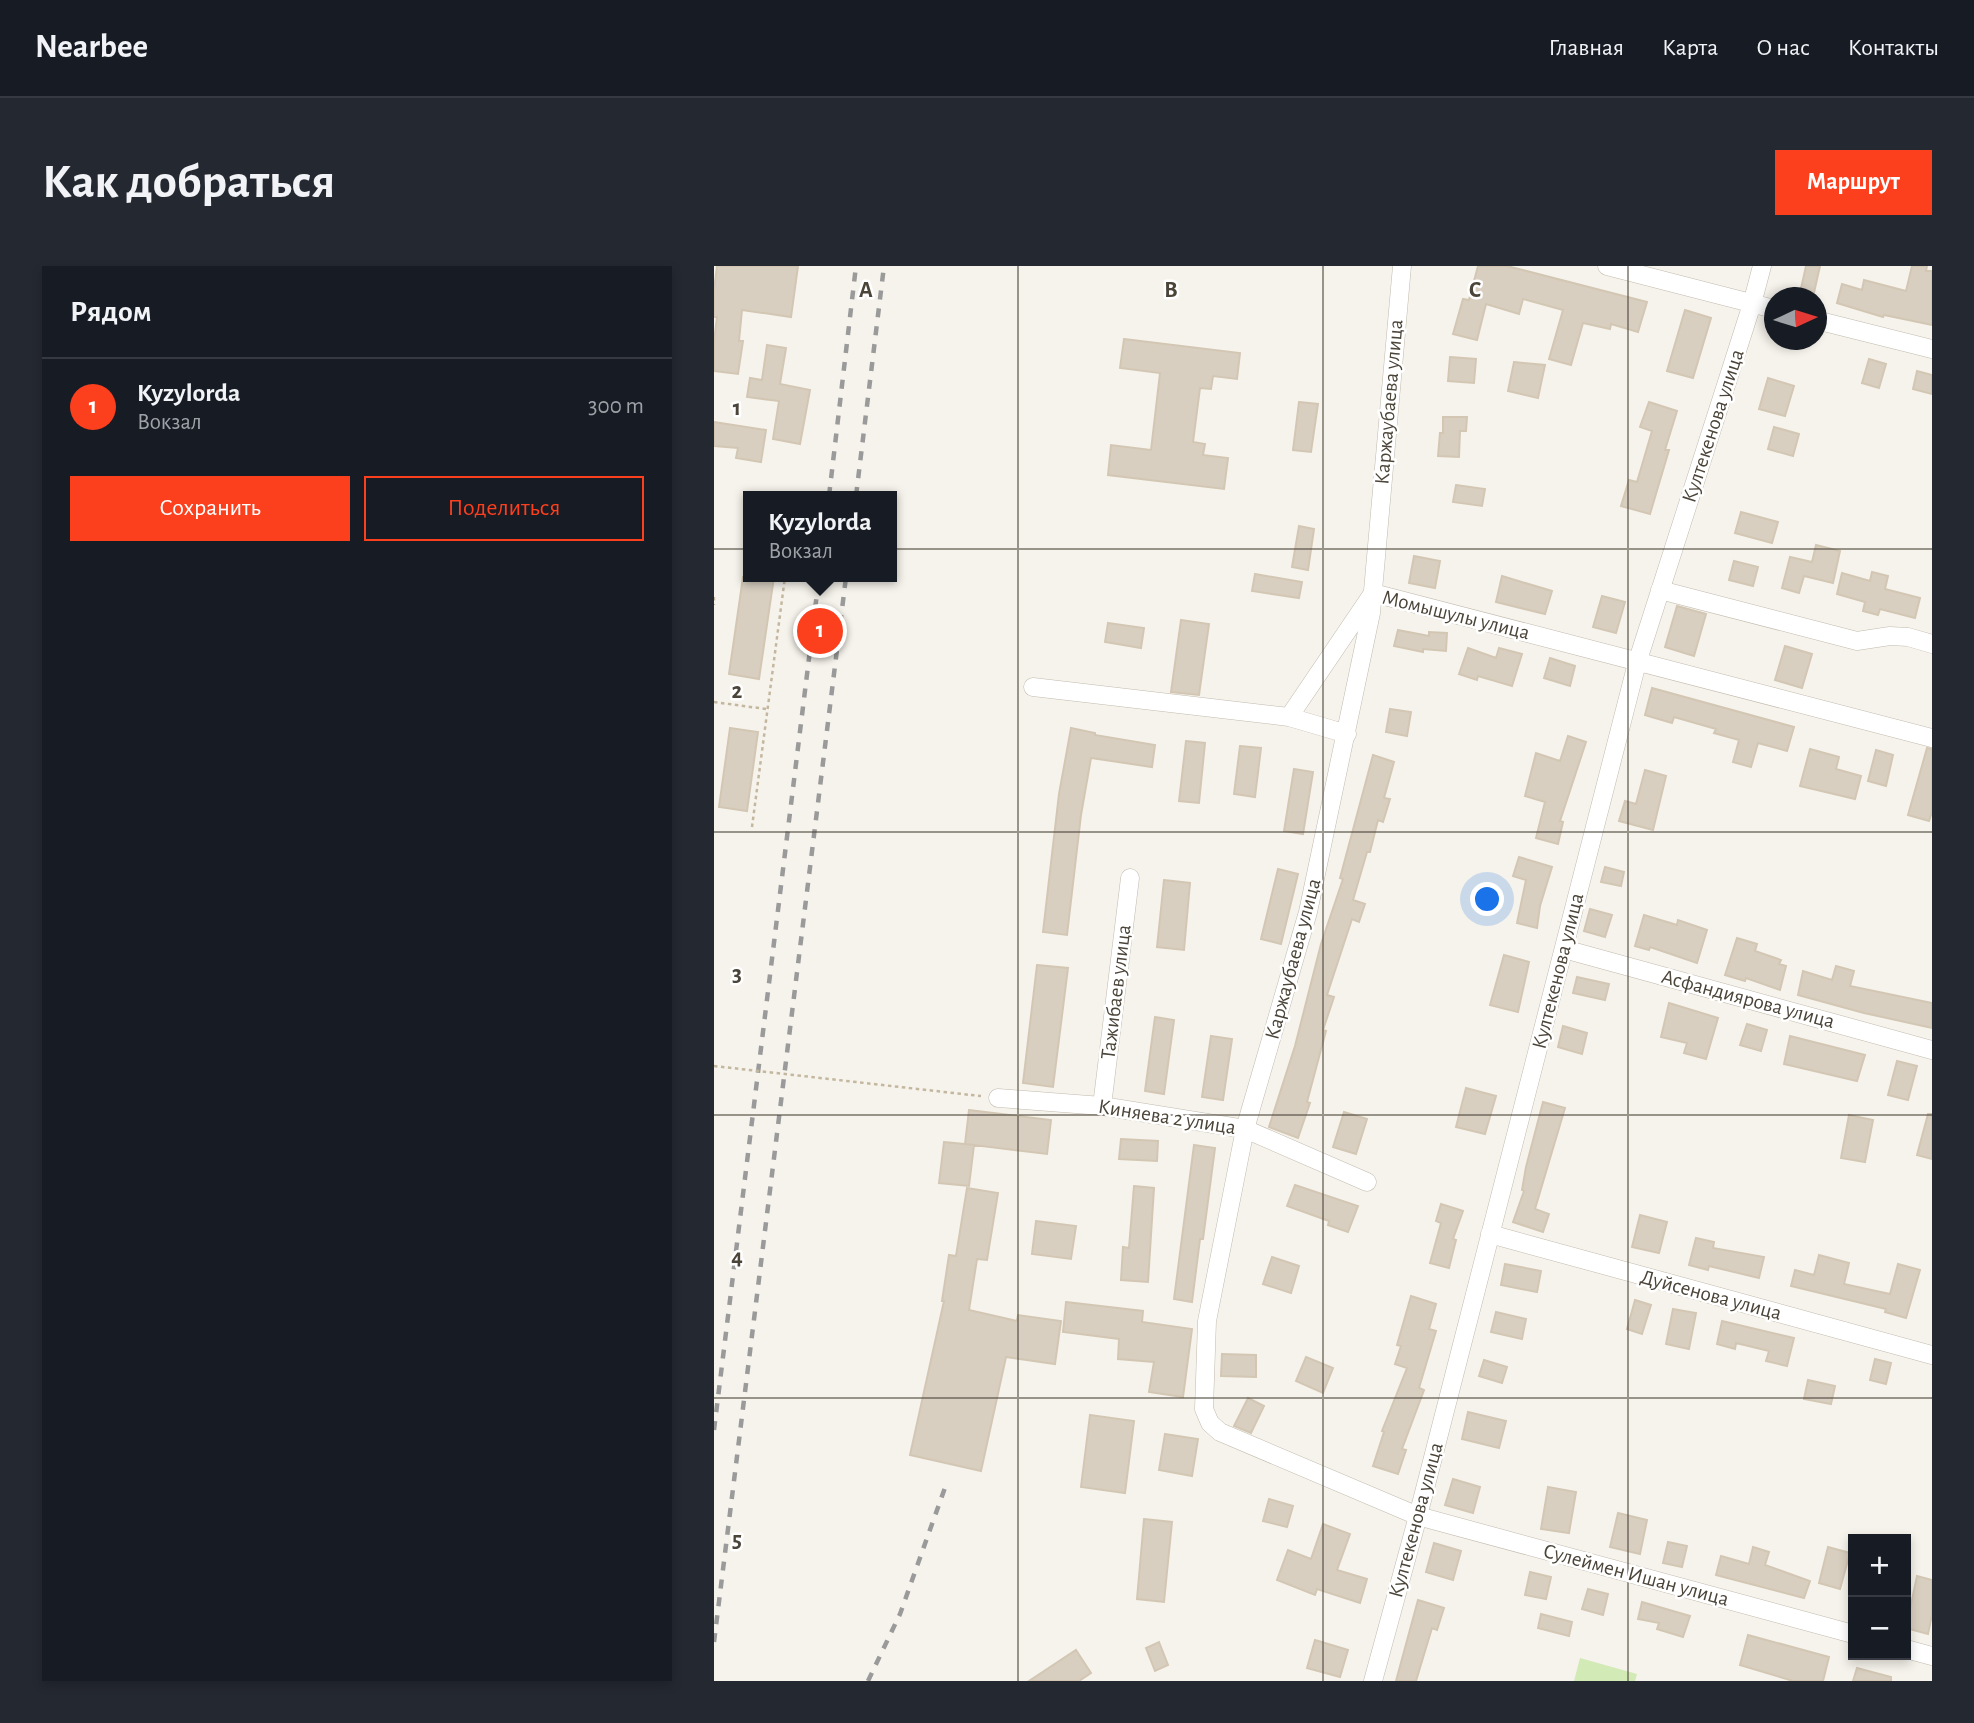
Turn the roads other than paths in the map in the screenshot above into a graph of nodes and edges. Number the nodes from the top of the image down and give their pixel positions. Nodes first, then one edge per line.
1 (1402, 266) edge
2 (1607, 266) edge
3 (1762, 266) edge
4 (1752, 304) junction
5 (1764, 307) edge
6 (1827, 323) edge
7 (1932, 349) edge
8 (1660, 590) junction
9 (1373, 593) junction
10 (1932, 644) edge
11 (1637, 663) junction
12 (1033, 687) dead end
13 (1289, 717) junction
14 (1347, 734) junction
15 (1932, 738) edge
16 (1130, 878) dead end
17 (1564, 948) junction
18 (1932, 1050) edge
19 (998, 1098) dead end
20 (1102, 1106) junction
21 (1245, 1129) junction
22 (1367, 1182) dead end
23 (1490, 1234) junction
24 (1932, 1355) edge
25 (1418, 1516) junction
26 (1848, 1633) edge
27 (1911, 1650) edge
28 (1932, 1656) edge
29 (1373, 1681) edge

1 - 9 street, Каржаубаева улица
2 - 4 street
3 - 4 street, Култекенова улица
4 - 5 street
4 - 8 street, Култекенова улица
6 - 7 street
8 - 10 street
8 - 11 street, Култекенова улица
9 - 11 street, Момышулы улица
9 - 13 street, Момышулы улица
9 - 14 street, Каржаубаева улица
11 - 15 street, Момышулы улица
11 - 17 street, Култекенова улица
12 - 13 street
13 - 14 street
14 - 21 street, Каржаубаева улица
16 - 20 street, Тажибаев улица
17 - 18 street, Асфандиярова улица
17 - 23 street, Култекенова улица
19 - 20 street, Киняева 2 улица
20 - 21 street, Киняева 2 улица
21 - 22 street, Киняева 2 улица
21 - 25 street, Каржаубаева улица
23 - 24 street, Дуйсенова улица
23 - 25 street, Култекенова улица
25 - 26 street, Сулеймен Ишан улица
25 - 29 street, Култекенова улица
27 - 28 street

